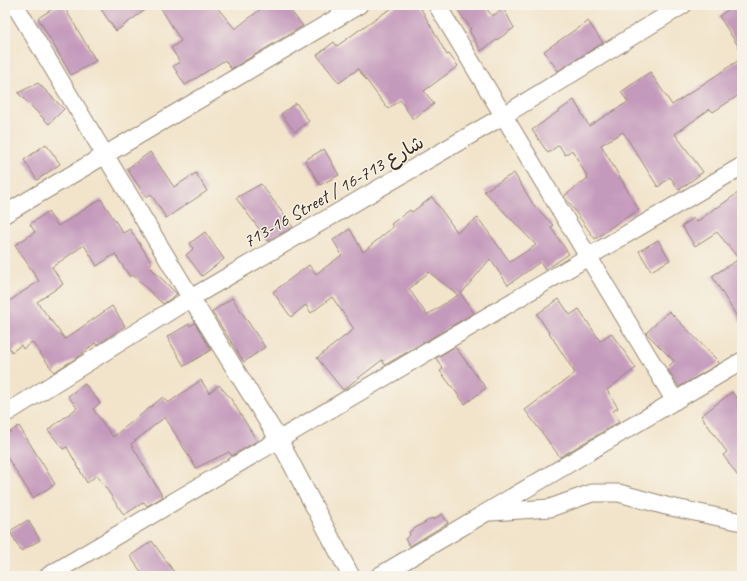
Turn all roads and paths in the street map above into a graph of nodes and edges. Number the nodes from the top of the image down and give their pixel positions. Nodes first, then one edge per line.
1 (16, 5) edge
2 (359, 5) edge
3 (437, 5) edge
4 (677, 6) edge
5 (5, 12) edge
6 (503, 116) junction
7 (106, 155) junction
8 (742, 166) edge
9 (5, 214) edge
10 (588, 257) junction
11 (191, 298) junction
12 (742, 361) edge
13 (675, 401) junction
14 (5, 414) edge
15 (279, 440) junction
16 (487, 512) junction
17 (742, 522) edge
18 (48, 576) edge
19 (351, 576) edge
20 (379, 576) edge

1 - 5 street
1 - 7 street
2 - 7 street
3 - 6 street
4 - 6 street, 713-16 Street / شارع 713-16
6 - 10 street
6 - 11 street, 713-16 Street / شارع 713-16
7 - 9 street
7 - 11 street
8 - 10 street
10 - 13 street
10 - 15 street
11 - 14 street, 713-16 Street / شارع 713-16
11 - 15 street
12 - 13 street
13 - 16 street
15 - 18 street
15 - 19 street
16 - 17 street
16 - 20 street

